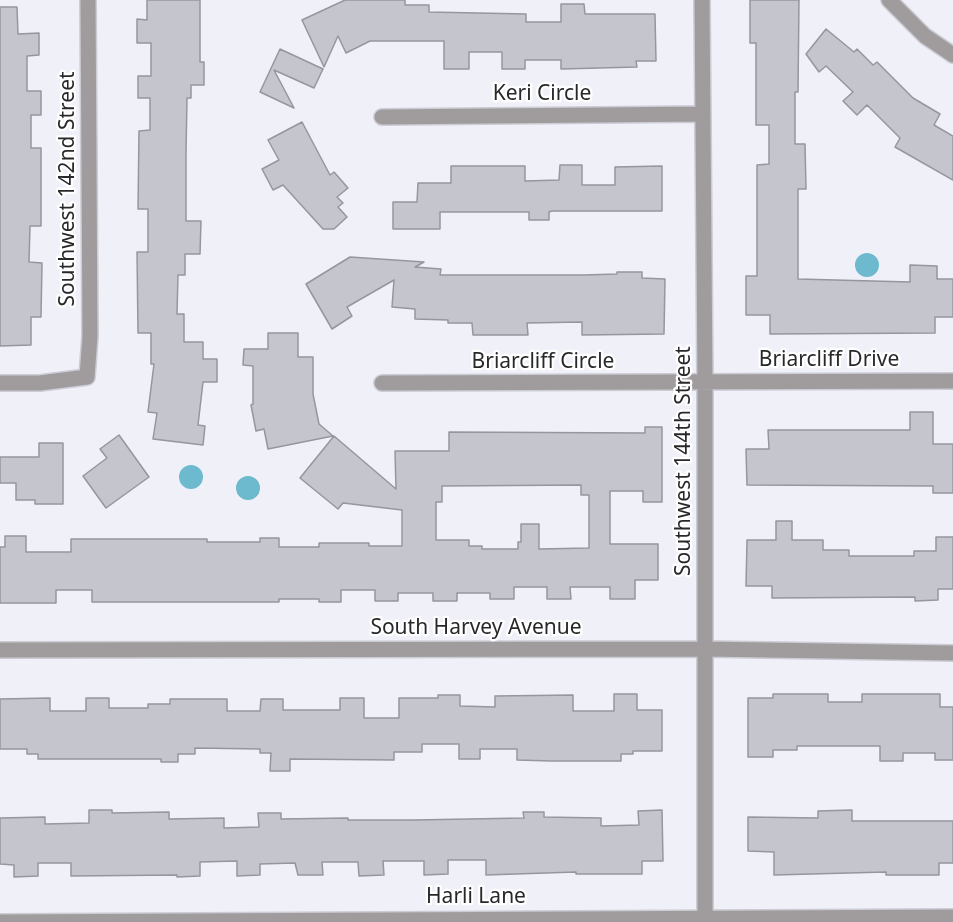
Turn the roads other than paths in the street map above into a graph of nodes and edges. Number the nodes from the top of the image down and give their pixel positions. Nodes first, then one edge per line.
1 (88, 0) edge
2 (702, 0) edge
3 (889, 0) edge
4 (953, 55) edge
5 (703, 114) junction
6 (382, 117) dead end
7 (953, 381) edge
8 (705, 382) junction
9 (0, 383) edge
10 (382, 383) dead end
11 (705, 649) junction
12 (0, 650) edge
13 (953, 653) edge
14 (953, 916) edge
15 (705, 920) edge
16 (0, 922) edge

1 - 9 street, Southwest 142nd Street
2 - 5 street, Southwest 144th Street
3 - 4 street
5 - 6 street, Keri Circle
5 - 8 street, Southwest 144th Street
7 - 8 street, Briarcliff Drive
8 - 10 street, Briarcliff Circle
8 - 11 street, Southwest 144th Street
11 - 12 street, South Harvey Avenue
11 - 13 street, South Harvey Avenue
11 - 15 street, Southwest 144th Street
14 - 15 street, Harli Lane
15 - 16 street, Harli Lane

